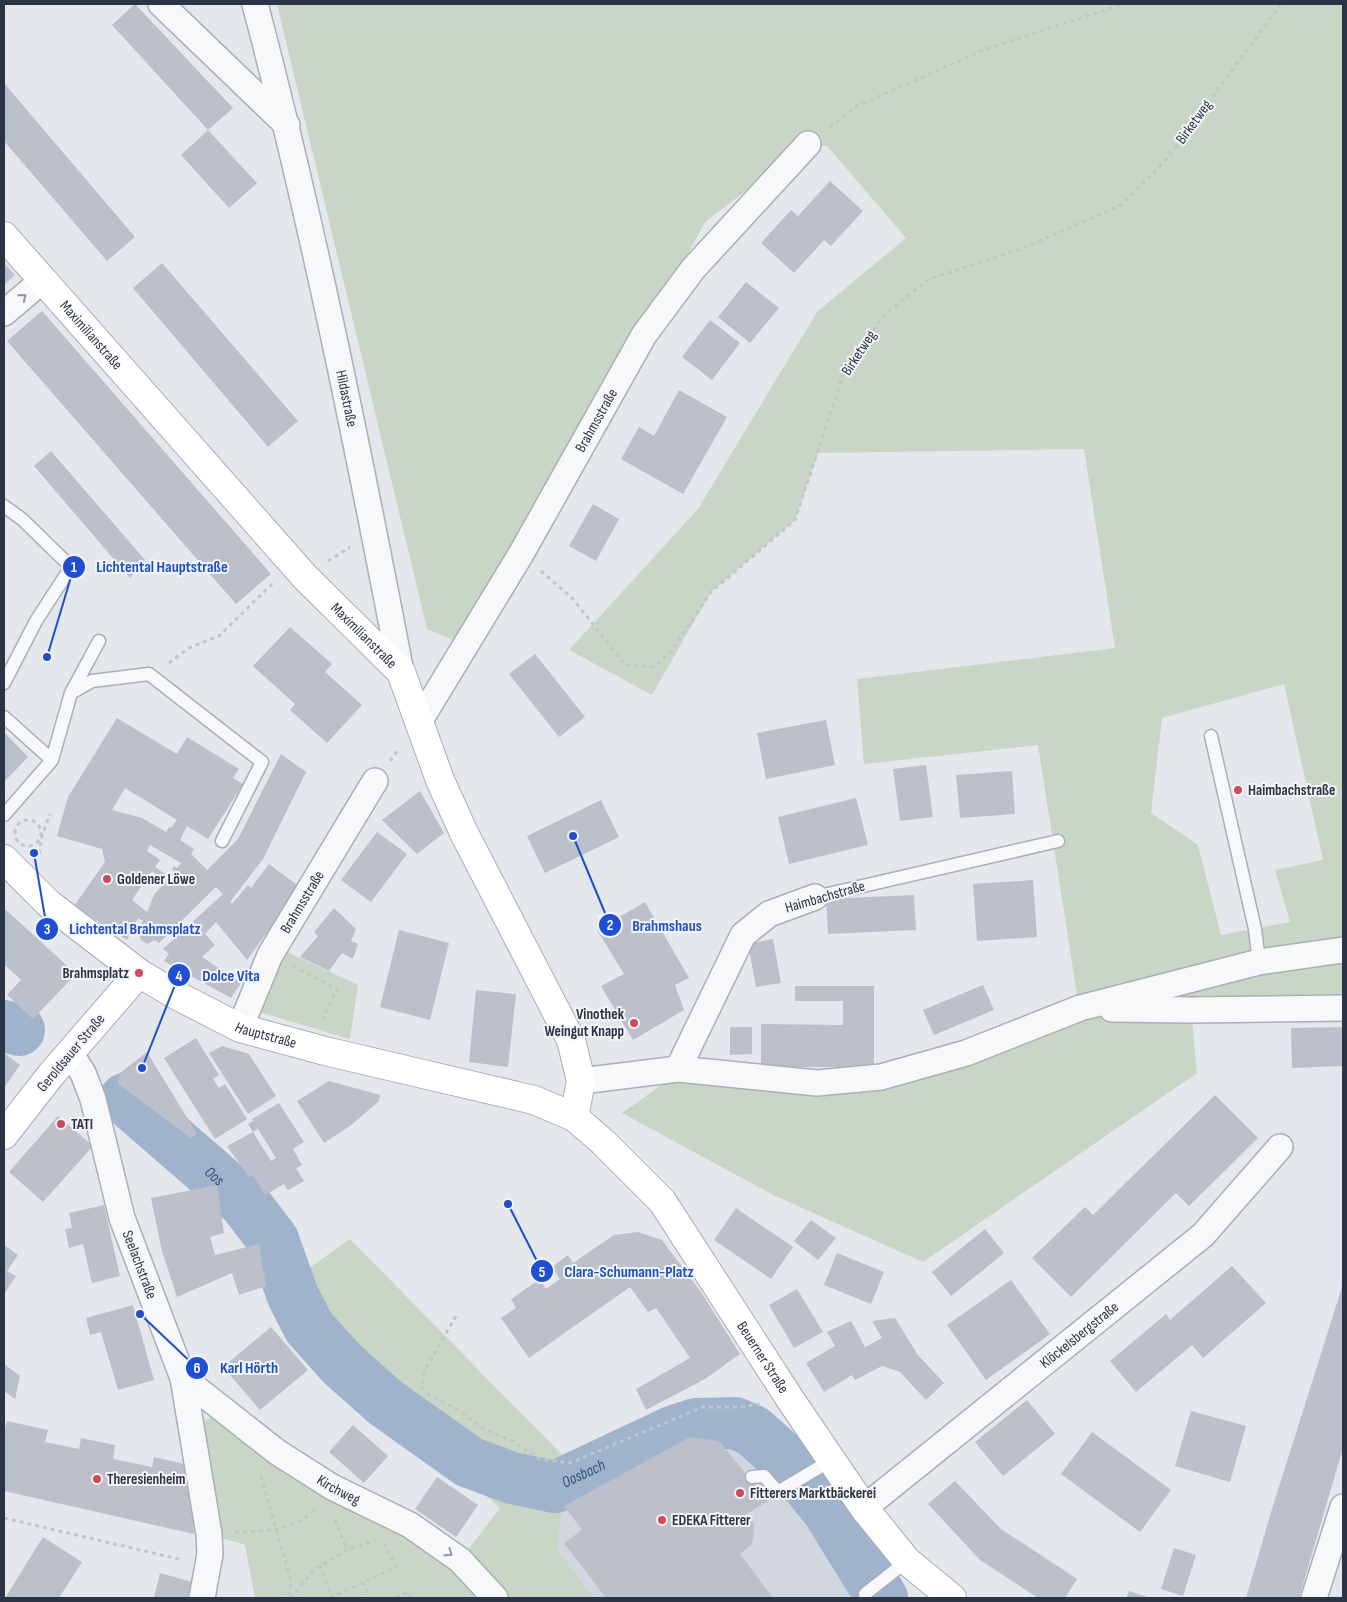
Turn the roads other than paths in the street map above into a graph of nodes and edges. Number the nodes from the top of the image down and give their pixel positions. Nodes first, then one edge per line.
1 (161, 4) edge
2 (255, 4) edge
3 (287, 125) junction
4 (808, 144) road end
5 (4, 236) edge
6 (42, 281) junction
7 (4, 313) edge
8 (4, 506) edge
9 (98, 641) dead end
10 (400, 672) junction
11 (4, 683) edge
12 (71, 693) junction
13 (4, 717) edge
14 (418, 722) junction
15 (1211, 736) dead end
16 (52, 760) junction
17 (375, 782) dead end
18 (4, 814) edge
19 (222, 841) dead end
20 (1058, 841) dead end
21 (4, 859) edge
22 (815, 896) joint
23 (1343, 950) edge
24 (1259, 962) junction
25 (139, 973) junction
26 (1080, 1008) junction
27 (1343, 1008) edge
28 (240, 1028) junction
29 (70, 1053) junction
30 (678, 1069) junction
31 (581, 1080) junction
32 (574, 1117) junction
33 (4, 1135) edge
34 (1280, 1147) dead end
35 (183, 1378) junction
36 (833, 1459) junction
37 (752, 1477) dead end
38 (1343, 1507) edge
39 (864, 1508) junction
40 (900, 1568) junction
41 (865, 1594) dead end
42 (202, 1598) edge
43 (495, 1598) edge
44 (952, 1598) edge
45 (1314, 1598) edge

1 - 3 street
2 - 3 street, Hildastraße
3 - 10 street, Hildastraße
4 - 14 street, Brahmsstraße
5 - 6 main road, Maximilianstraße
7 -> 6 street
6 - 10 main road, Maximilianstraße
8 - 11 lane
9 - 12 lane
10 - 14 main road, Maximilianstraße
12 - 16 lane
12 - 19 lane
13 - 16 lane
14 - 31 main road, Maximilianstraße
15 - 24 lane
16 - 18 lane
17 - 28 street, Brahmsstraße
20 - 22 lane, Haimbachstraße
21 - 25 main road, Hauptstraße
22 - 30 street, Haimbachstraße
23 - 24 street
24 - 26 street
25 - 28 main road, Hauptstraße
25 - 29 main road, Geroldsauer Straße
26 - 27 street
26 - 30 street
28 - 32 main road, Hauptstraße
29 - 33 main road, Geroldsauer Straße
29 - 35 street, Seelachstraße
30 - 31 street
31 - 32 main road, Maximilianstraße
32 - 36 main road, Beuerner Straße
34 - 39 street, Klöckelsbergstraße
35 - 42 street, Seelachstraße
35 -> 43 street, Kirchweg
36 - 37 lane
36 - 39 main road, Beuerner Straße
38 - 45 street
39 - 40 main road, Beuerner Straße
40 - 41 lane
40 - 44 main road, Beuerner Straße

